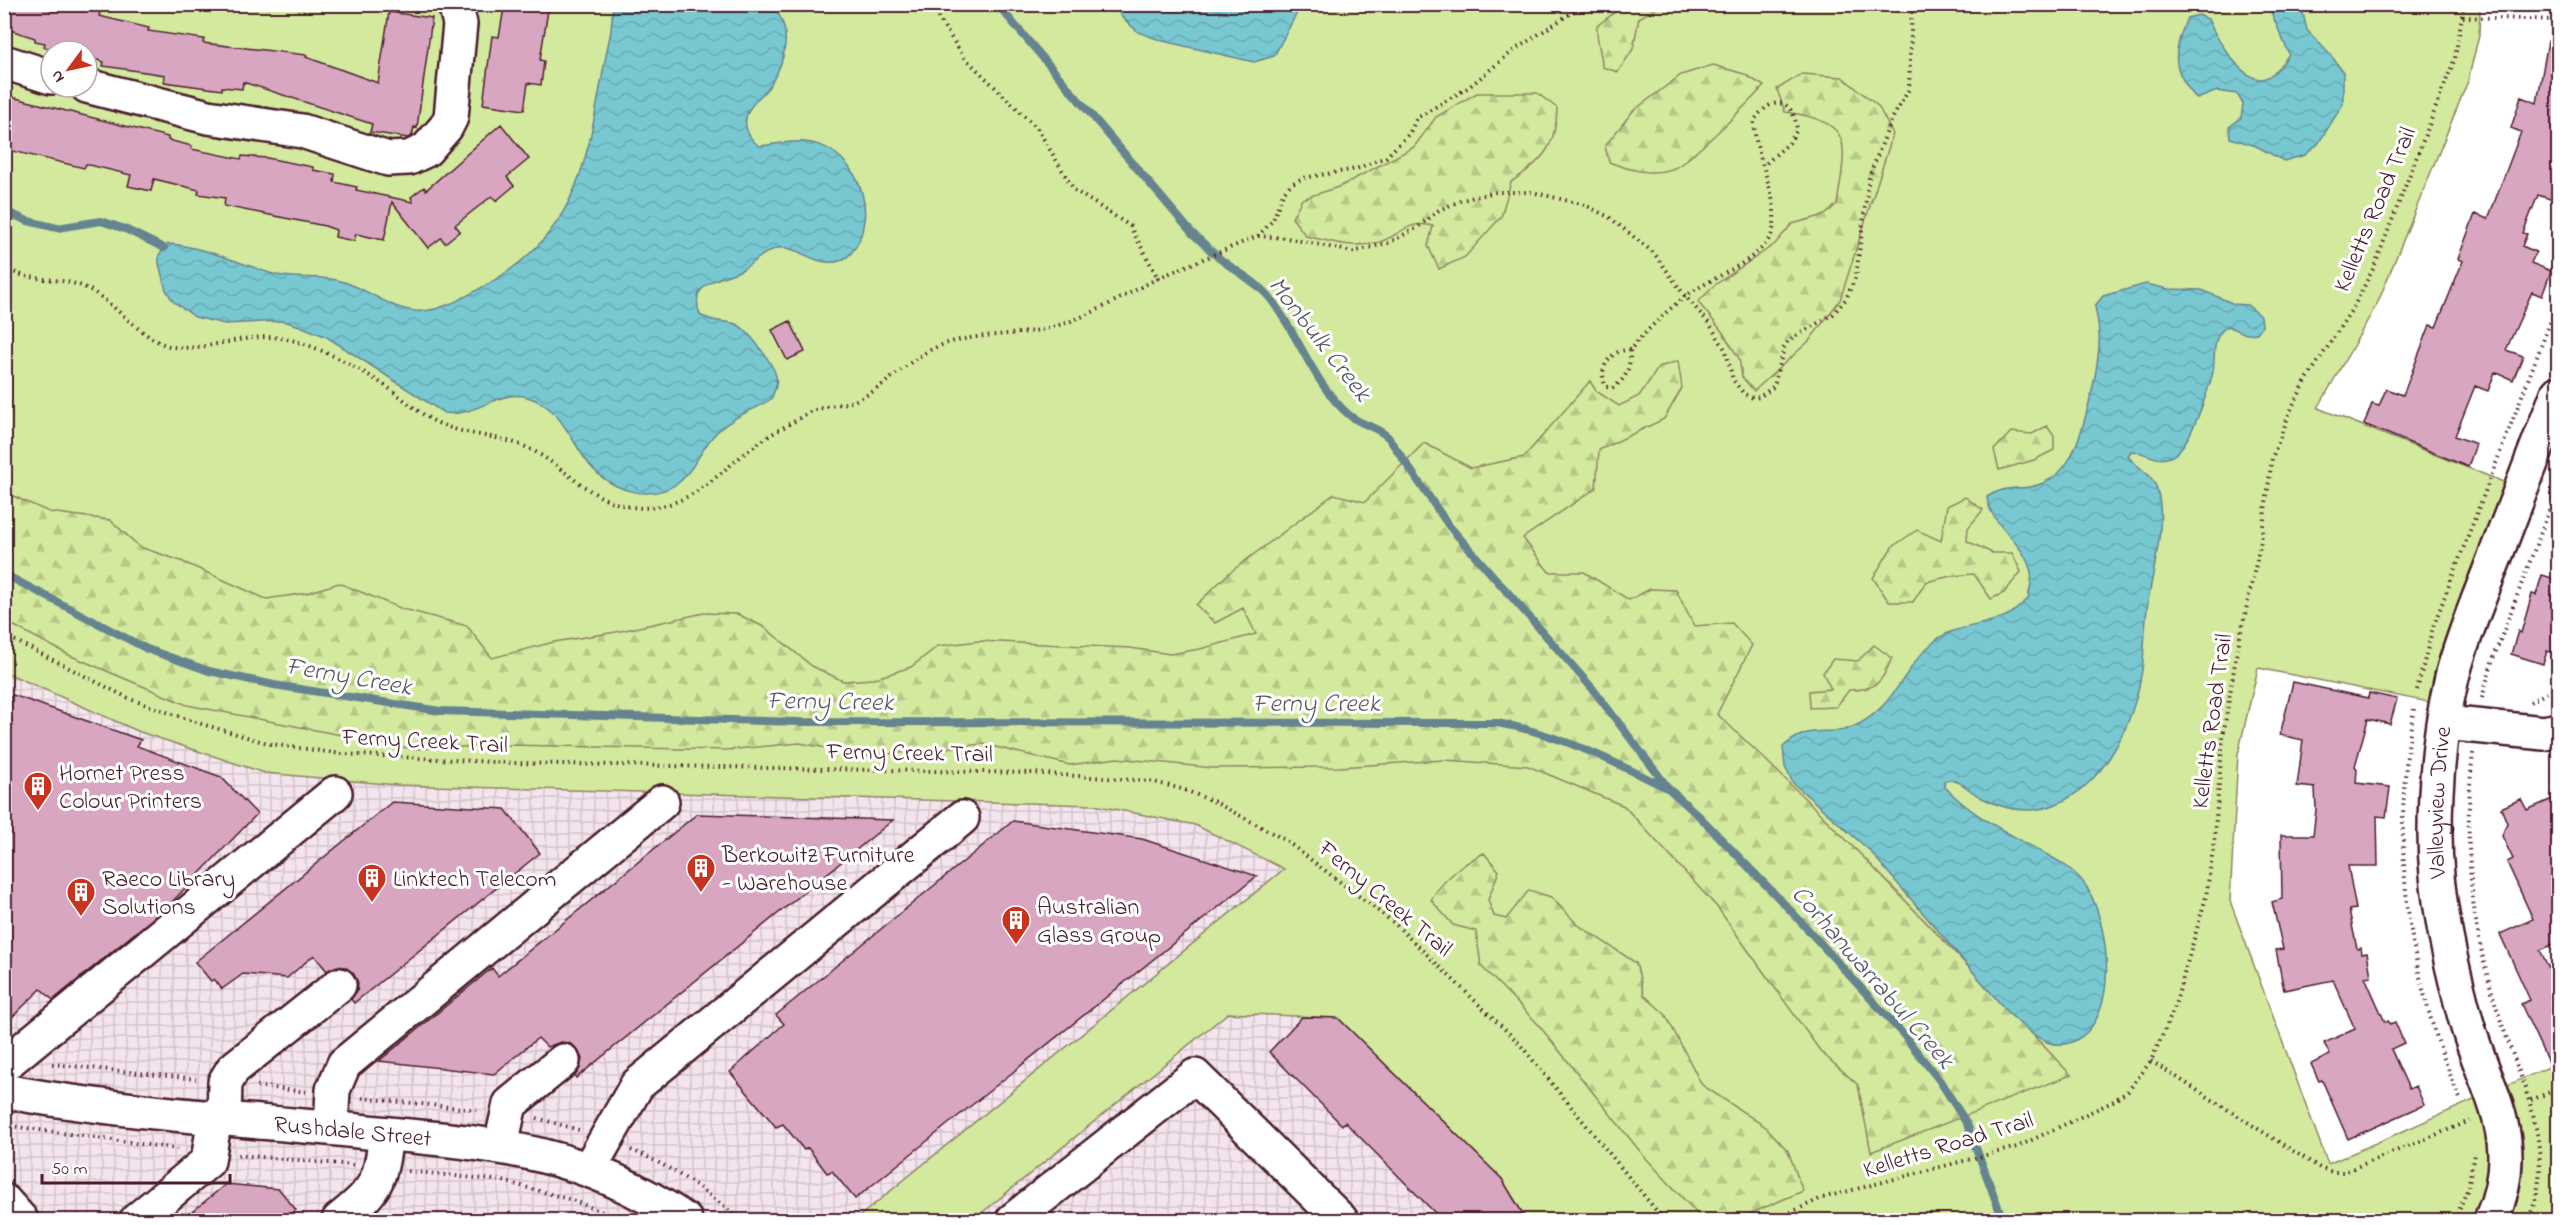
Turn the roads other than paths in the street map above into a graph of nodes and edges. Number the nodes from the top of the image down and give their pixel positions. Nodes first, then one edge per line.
1 (455, 4) edge
2 (4, 62) edge
3 (39, 73) edge
4 (99, 89) edge
5 (2559, 393) edge
6 (2445, 723) junction
7 (2559, 730) edge
8 (335, 793) dead end
9 (662, 802) dead end
10 (962, 818) dead end
11 (339, 985) dead end
12 (563, 1061) dead end
13 (4, 1065) edge
14 (4, 1091) edge
15 (219, 1117) junction
16 (332, 1128) junction
17 (386, 1134) junction
18 (501, 1145) junction
19 (589, 1169) junction
20 (4, 1201) edge
21 (21, 1221) edge
22 (137, 1221) edge
23 (339, 1221) edge
24 (686, 1221) edge
25 (1013, 1221) edge
26 (1341, 1221) edge
27 (2491, 1221) edge

1 - 4 street
2 - 3 street
5 - 6 street, Valleyview Drive
6 - 7 street
6 - 27 street, Valleyview Drive
8 - 13 street
9 - 16 street
10 - 19 street
11 - 15 street
12 - 18 street
14 - 15 street, Rushdale Street
15 - 16 street, Rushdale Street
15 - 22 street
16 - 17 street, Rushdale Street
17 - 18 street, Rushdale Street
17 - 23 street
18 - 19 street, Rushdale Street
19 - 24 street, Rushdale Street
20 - 21 street
25 - 26 street

